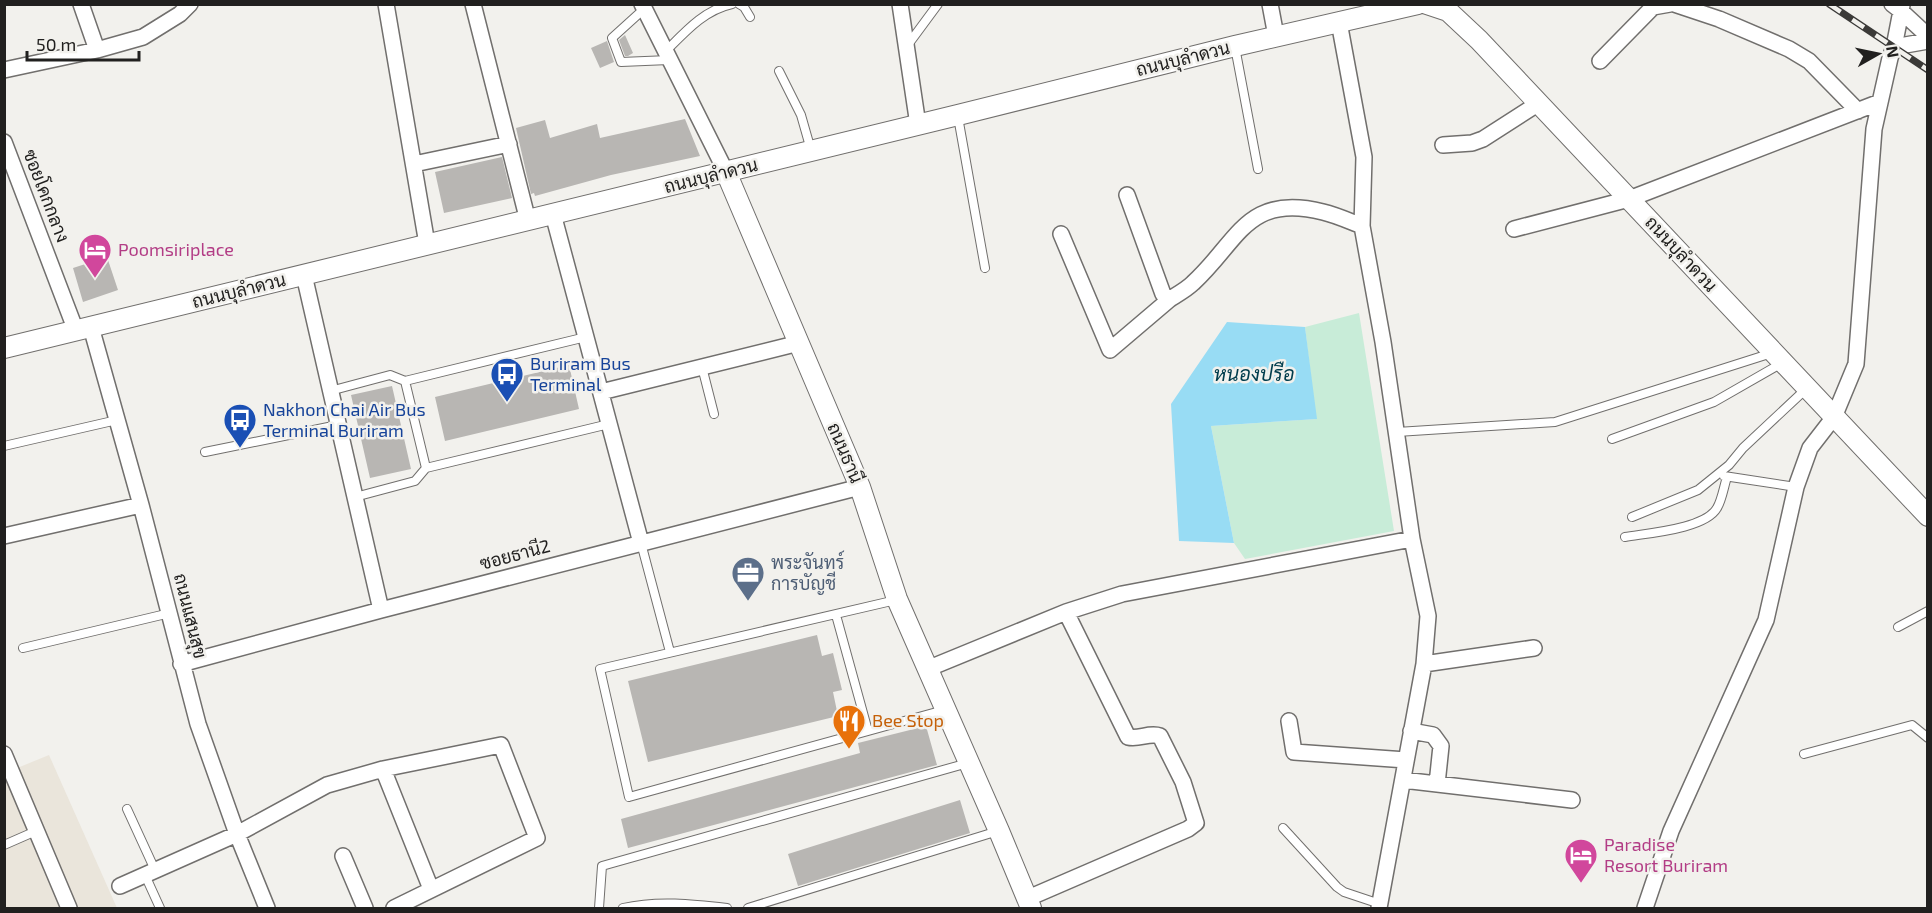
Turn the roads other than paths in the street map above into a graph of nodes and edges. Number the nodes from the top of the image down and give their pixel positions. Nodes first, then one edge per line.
1 (81, 4) edge
2 (190, 4) edge
3 (386, 4) edge
4 (473, 4) edge
5 (732, 4) edge
6 (739, 4) edge
7 (900, 4) edge
8 (938, 4) edge
9 (1270, 4) edge
10 (1418, 4) edge
11 (1427, 4) edge
12 (1670, 4) edge
13 (1674, 4) edge
14 (643, 7) edge
15 (1898, 7) edge
16 (750, 17) dead end
17 (1339, 22) junction
18 (1276, 36) junction
19 (1928, 36) edge
20 (1928, 41) edge
21 (1235, 46) junction
22 (906, 47) junction
23 (1894, 47) junction
24 (97, 50) junction
25 (667, 56) junction
26 (1600, 61) dead end
27 (4, 70) edge
28 (779, 71) dead end
29 (1880, 102) junction
30 (1539, 103) junction
31 (1858, 111) junction
32 (958, 116) junction
33 (918, 125) junction
34 (4, 142) edge
35 (509, 144) junction
36 (1443, 145) dead end
37 (811, 152) junction
38 (414, 164) junction
39 (1258, 169) dead end
40 (726, 172) junction
41 (1127, 195) dead end
42 (1629, 199) junction
43 (553, 214) junction
44 (528, 220) junction
45 (1362, 226) junction
46 (1514, 229) dead end
47 (1061, 234) dead end
48 (427, 244) junction
49 (985, 268) dead end
50 (304, 275) junction
51 (1170, 299) junction
52 (83, 329) junction
53 (586, 337) junction
54 (799, 343) junction
55 (4, 348) edge
56 (1778, 357) junction
57 (702, 367) junction
58 (405, 381) junction
59 (1807, 388) junction
60 (330, 391) junction
61 (601, 392) junction
62 (714, 414) dead end
63 (1834, 417) junction
64 (117, 420) junction
65 (609, 424) junction
66 (338, 425) junction
67 (1398, 432) junction
68 (1612, 440) dead end
69 (4, 446) edge
70 (205, 452) dead end
71 (426, 468) junction
72 (1717, 475) junction
73 (1727, 477) junction
74 (860, 487) junction
75 (1796, 487) junction
76 (354, 497) junction
77 (141, 505) junction
78 (1928, 516) edge
79 (1632, 517) dead end
80 (4, 536) edge
81 (1625, 537) dead end
82 (1412, 539) junction
83 (641, 543) junction
84 (897, 599) junction
85 (381, 610) junction
86 (1928, 611) edge
87 (1066, 612) junction
88 (170, 613) junction
89 (836, 615) junction
90 (1898, 627) dead end
91 (23, 648) dead end
92 (1534, 648) dead end
93 (670, 652) junction
94 (181, 664) junction
95 (1424, 664) junction
96 (927, 669) junction
97 (945, 709) junction
98 (1288, 721) dead end
99 (868, 731) junction
100 (1411, 731) junction
101 (1928, 738) edge
102 (4, 754) edge
103 (1804, 754) dead end
104 (1406, 760) junction
105 (969, 762) junction
106 (383, 769) junction
107 (1403, 780) junction
108 (1437, 784) junction
109 (1572, 800) dead end
110 (127, 809) dead end
111 (1283, 828) dead end
112 (36, 831) junction
113 (999, 831) junction
114 (237, 834) junction
115 (4, 845) edge
116 (343, 856) dead end
117 (150, 872) junction
118 (120, 886) dead end
119 (431, 889) junction
120 (1029, 904) edge
121 (1379, 907) edge
122 (69, 909) edge
123 (160, 909) edge
124 (267, 909) edge
125 (365, 909) edge
126 (394, 909) edge
127 (599, 909) edge
128 (623, 909) edge
129 (727, 909) edge
130 (748, 909) edge
131 (1645, 909) edge

1 - 24 street
2 - 24 street
3 - 38 street
4 - 35 street
5 - 25 lane
6 - 16 lane
7 - 22 street
8 - 22 lane
9 - 18 street
10 - 17 street, ถนนบุลำดวน
11 - 30 street, ถนนบุลำดวน
12 - 26 street
13 - 31 street
14 - 25 street, ถนนธานี
14 - 25 lane
15 - 19 street
15 - 23 street
17 - 18 street, ถนนบุลำดวน
17 - 45 street
18 - 21 street, ถนนบุลำดวน
20 - 23 street
21 - 32 street, ถนนบุลำดวน
21 - 39 lane
22 - 33 street
23 - 29 street
24 - 27 street
25 - 40 street, ถนนธานี
28 - 37 lane
29 - 31 street
29 - 63 street
30 - 36 street
30 - 42 street, ถนนบุลำดวน
31 - 42 street
32 - 33 street, ถนนบุลำดวน
32 - 49 lane
33 - 37 street, ถนนบุลำดวน
34 - 52 street, ซอยโคกกลาง
35 - 38 street
35 - 44 street
37 - 40 street, ถนนบุลำดวน
38 - 48 street
40 - 43 street, ถนนบุลำดวน
40 - 54 street, ถนนธานี
41 - 51 street
42 - 46 street
42 - 56 street, ถนนบุลำดวน
43 - 44 street, ถนนบุลำดวน
43 - 53 street
44 - 48 street, ถนนบุลำดวน
45 - 51 street
45 - 67 street
47 - 51 street
48 - 50 street, ถนนบุลำดวน
50 - 52 street, ถนนบุลำดวน
50 - 60 street
52 - 55 street, ถนนบุลำดวน
52 - 64 street, ถนนแสนสุข
53 - 58 lane
53 - 61 street
54 - 57 street
54 - 74 street, ถนนธานี
56 - 59 street, ถนนบุลำดวน
56 - 67 lane
56 - 68 lane
57 - 61 street
57 - 62 lane
58 - 60 lane
58 - 71 lane
59 - 63 street, ถนนบุลำดวน
59 - 72 lane
60 - 66 street
61 - 65 street
63 - 75 street
63 - 78 street, ถนนบุลำดวน
64 - 69 lane
64 - 77 street, ถนนแสนสุข
65 - 71 lane
65 - 83 street
66 - 70 lane
66 - 76 street
67 - 82 street
71 - 76 lane
72 - 73 lane
72 - 79 lane
73 - 75 lane
73 - 81 lane
74 - 83 street, ซอยธานี2
74 - 84 street, ถนนธานี
75 - 131 street
76 - 85 street
77 - 80 street
77 - 88 street, ถนนแสนสุข
82 - 87 street
82 - 95 street
83 - 85 street, ซอยธานี2
83 - 93 lane
84 - 89 lane
84 - 96 street, ถนนธานี
85 - 94 street, ซอยธานี2
86 - 90 lane
87 - 96 street
87 - 120 street
88 - 91 lane
88 - 94 street, ถนนแสนสุข
89 - 93 lane
89 - 99 lane
92 - 95 street
93 - 99 lane
94 - 114 street, ถนนแสนสุข
95 - 100 street
96 - 97 street, ถนนธานี
97 - 99 lane
97 - 105 street, ถนนธานี
98 - 104 street
100 - 104 street
100 - 108 street
101 - 103 lane
102 - 112 street
104 - 107 street
105 - 113 street, ถนนธานี
105 - 127 lane
106 - 114 street
106 - 119 street
106 - 119 street
107 - 108 street
107 - 121 street
108 - 109 street
110 - 117 lane
111 - 121 lane
112 - 115 lane
112 - 122 street
113 - 120 street, ถนนธานี
113 - 130 lane
114 - 117 street
114 - 124 street, ถนนแสนสุข
116 - 125 street
117 - 118 street
117 - 123 lane
119 - 126 street
128 - 129 lane

